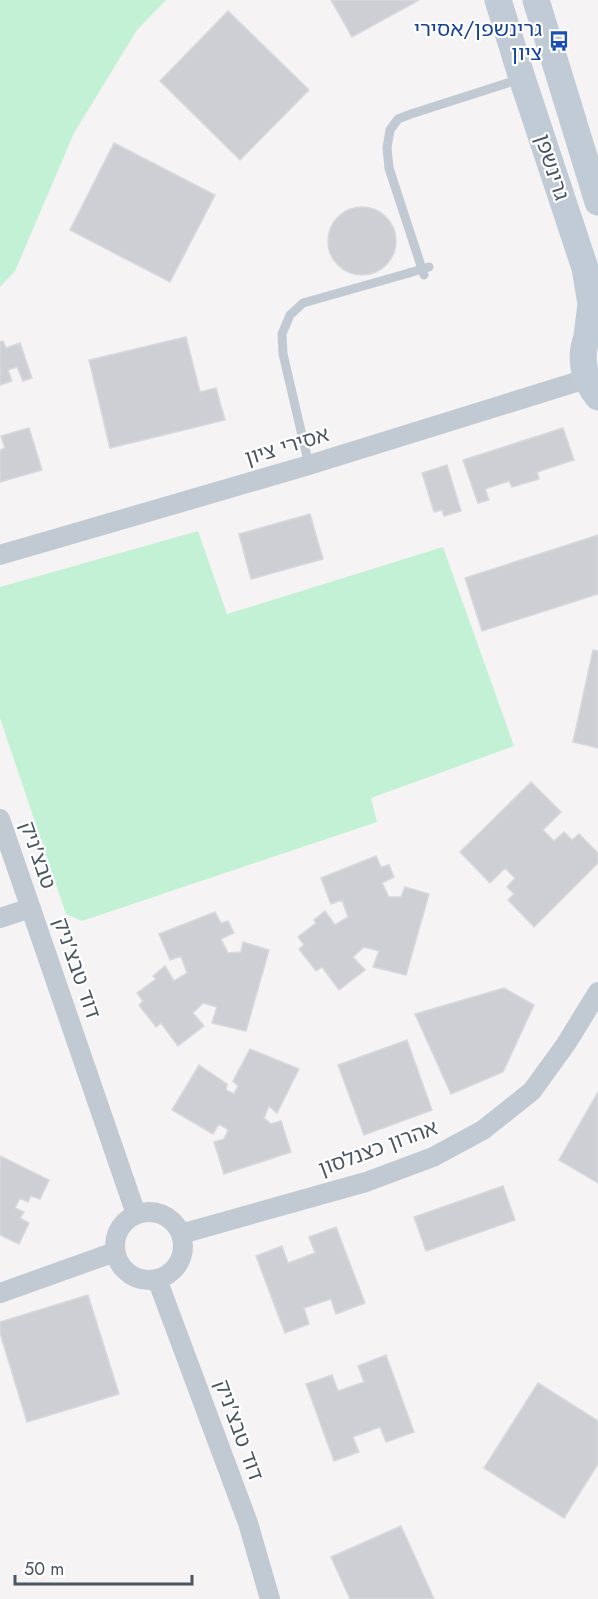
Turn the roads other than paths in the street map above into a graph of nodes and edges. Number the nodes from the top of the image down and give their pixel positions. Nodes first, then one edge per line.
1 (498, 0) edge
2 (536, 0) edge
3 (522, 78) junction
4 (598, 201) edge
5 (592, 328) edge
6 (592, 388) edge
7 (309, 465) junction
8 (0, 555) edge
9 (0, 819) edge
10 (31, 908) junction
11 (0, 918) edge
12 (598, 992) edge
13 (136, 1214) junction
14 (181, 1234) junction
15 (115, 1252) junction
16 (157, 1279) junction
17 (0, 1293) edge
18 (270, 1599) edge

1 - 3 street, גרינשפן
2 - 4 street, גרינשפן
3 - 5 street, גרינשפן
3 - 7 lane, bridge
5 - 6 street, גרינשפן
6 - 7 street, אסירי ציון
7 - 8 street, אסירי ציון
9 - 10 street, טבצ'ניק
10 - 11 street
10 - 13 street, דוד טבצ'ניק
12 - 14 street, אהרון כצנלסון
13 - 14 street
13 - 15 street
14 - 16 street
15 - 16 street
15 - 17 street
16 - 18 street, דוד טבצ'ניק

